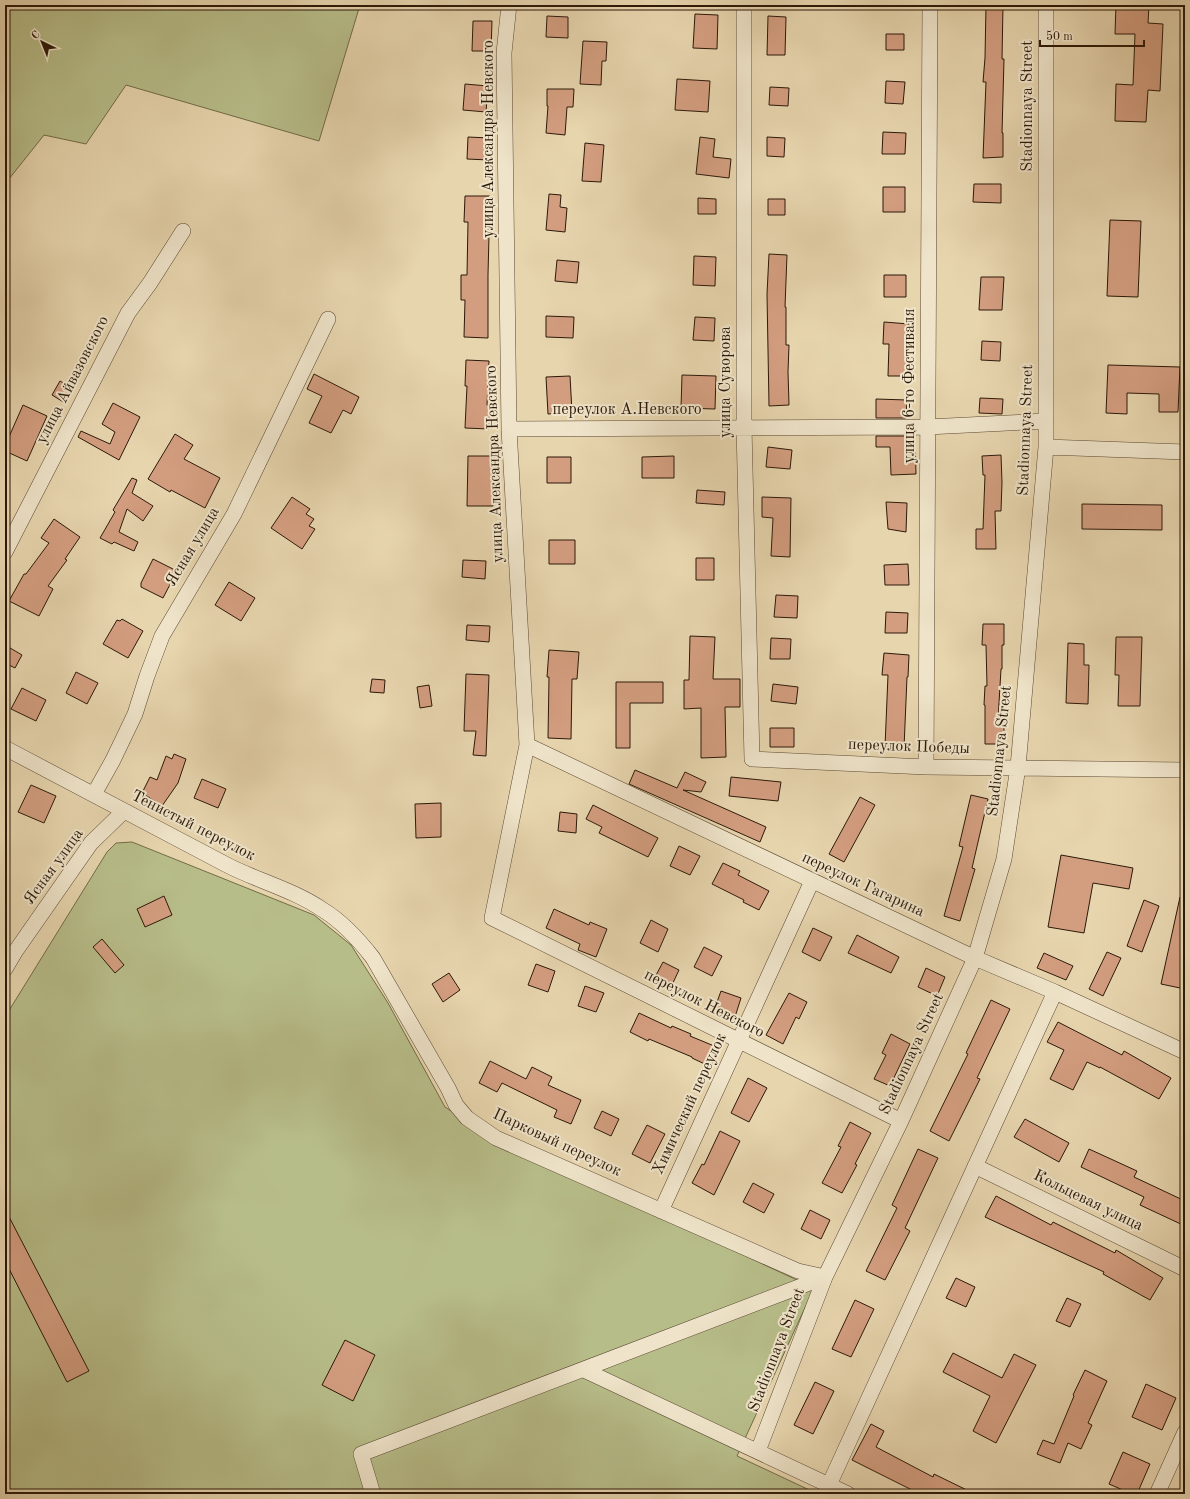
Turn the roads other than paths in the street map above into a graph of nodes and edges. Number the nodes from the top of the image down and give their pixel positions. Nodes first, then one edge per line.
1 (509, 5) edge
2 (744, 5) edge
3 (930, 5) edge
4 (1046, 5) edge
5 (183, 231) dead end
6 (328, 319) dead end
7 (1046, 421) junction
8 (927, 427) junction
9 (744, 428) junction
10 (509, 429) junction
11 (1046, 447) junction
12 (1185, 452) edge
13 (5, 552) edge
14 (527, 745) junction
15 (5, 748) edge
16 (752, 759) joint
17 (926, 767) junction
18 (1018, 767) junction
19 (1185, 770) edge
20 (94, 794) junction
21 (124, 811) junction
22 (812, 881) junction
23 (492, 918) joint
24 (360, 941) joint
25 (975, 958) junction
26 (5, 969) edge
27 (1055, 992) junction
28 (738, 1041) junction
29 (1185, 1052) edge
30 (901, 1121) junction
31 (975, 1166) junction
32 (661, 1211) junction
33 (1185, 1269) edge
34 (825, 1277) junction
35 (584, 1370) junction
36 (1185, 1432) edge
37 (758, 1451) junction
38 (829, 1485) junction
39 (373, 1494) edge
40 (848, 1494) edge
41 (1157, 1494) edge

1 - 10 street, улица Александра Невского
2 - 9 street, улица Суворова
3 - 8 street, улица 6-го Фестиваля
4 - 7 street, Stadionnaya Street
5 - 13 street, улица Айвазовского
6 - 20 street, Ясная улица
7 - 8 street, переулок А.Невского
7 - 11 street, Stadionnaya Street
8 - 9 street, переулок А.Невского
8 - 17 street, улица 6-го Фестиваля
9 - 10 street, переулок А.Невского
9 - 16 street, улица Суворова
10 - 14 street, улица Александра Невского
11 - 12 street
11 - 18 street, Stadionnaya Street
14 - 22 street, переулок Гагарина
14 - 23 street, улица Александра Невского
15 - 20 street, Тенистый переулок
16 - 17 street, переулок Победы
17 - 18 street, переулок Победы
18 - 19 street, переулок Победы
18 - 25 street, Stadionnaya Street
20 - 21 street, Тенистый переулок
21 - 24 street, Тенистый переулок
21 - 26 street, Ясная улица
22 - 25 street, переулок Гагарина
22 - 28 street, Химический переулок
23 - 28 street, переулок Невского
24 - 32 street, Парковый переулок
25 - 27 street, переулок Гагарина
25 - 30 street, Stadionnaya Street
27 - 29 street, переулок Гагарина
27 - 31 street
28 - 30 street, переулок Невского
28 - 32 street, Химический переулок
30 - 34 street, Stadionnaya Street
31 - 33 street, Кольцевая улица
31 - 38 street
32 - 34 street, Парковый переулок
34 - 35 street
34 - 37 street, Stadionnaya Street
35 - 37 street
35 - 39 street
36 - 41 street
37 - 38 street
38 - 40 street

